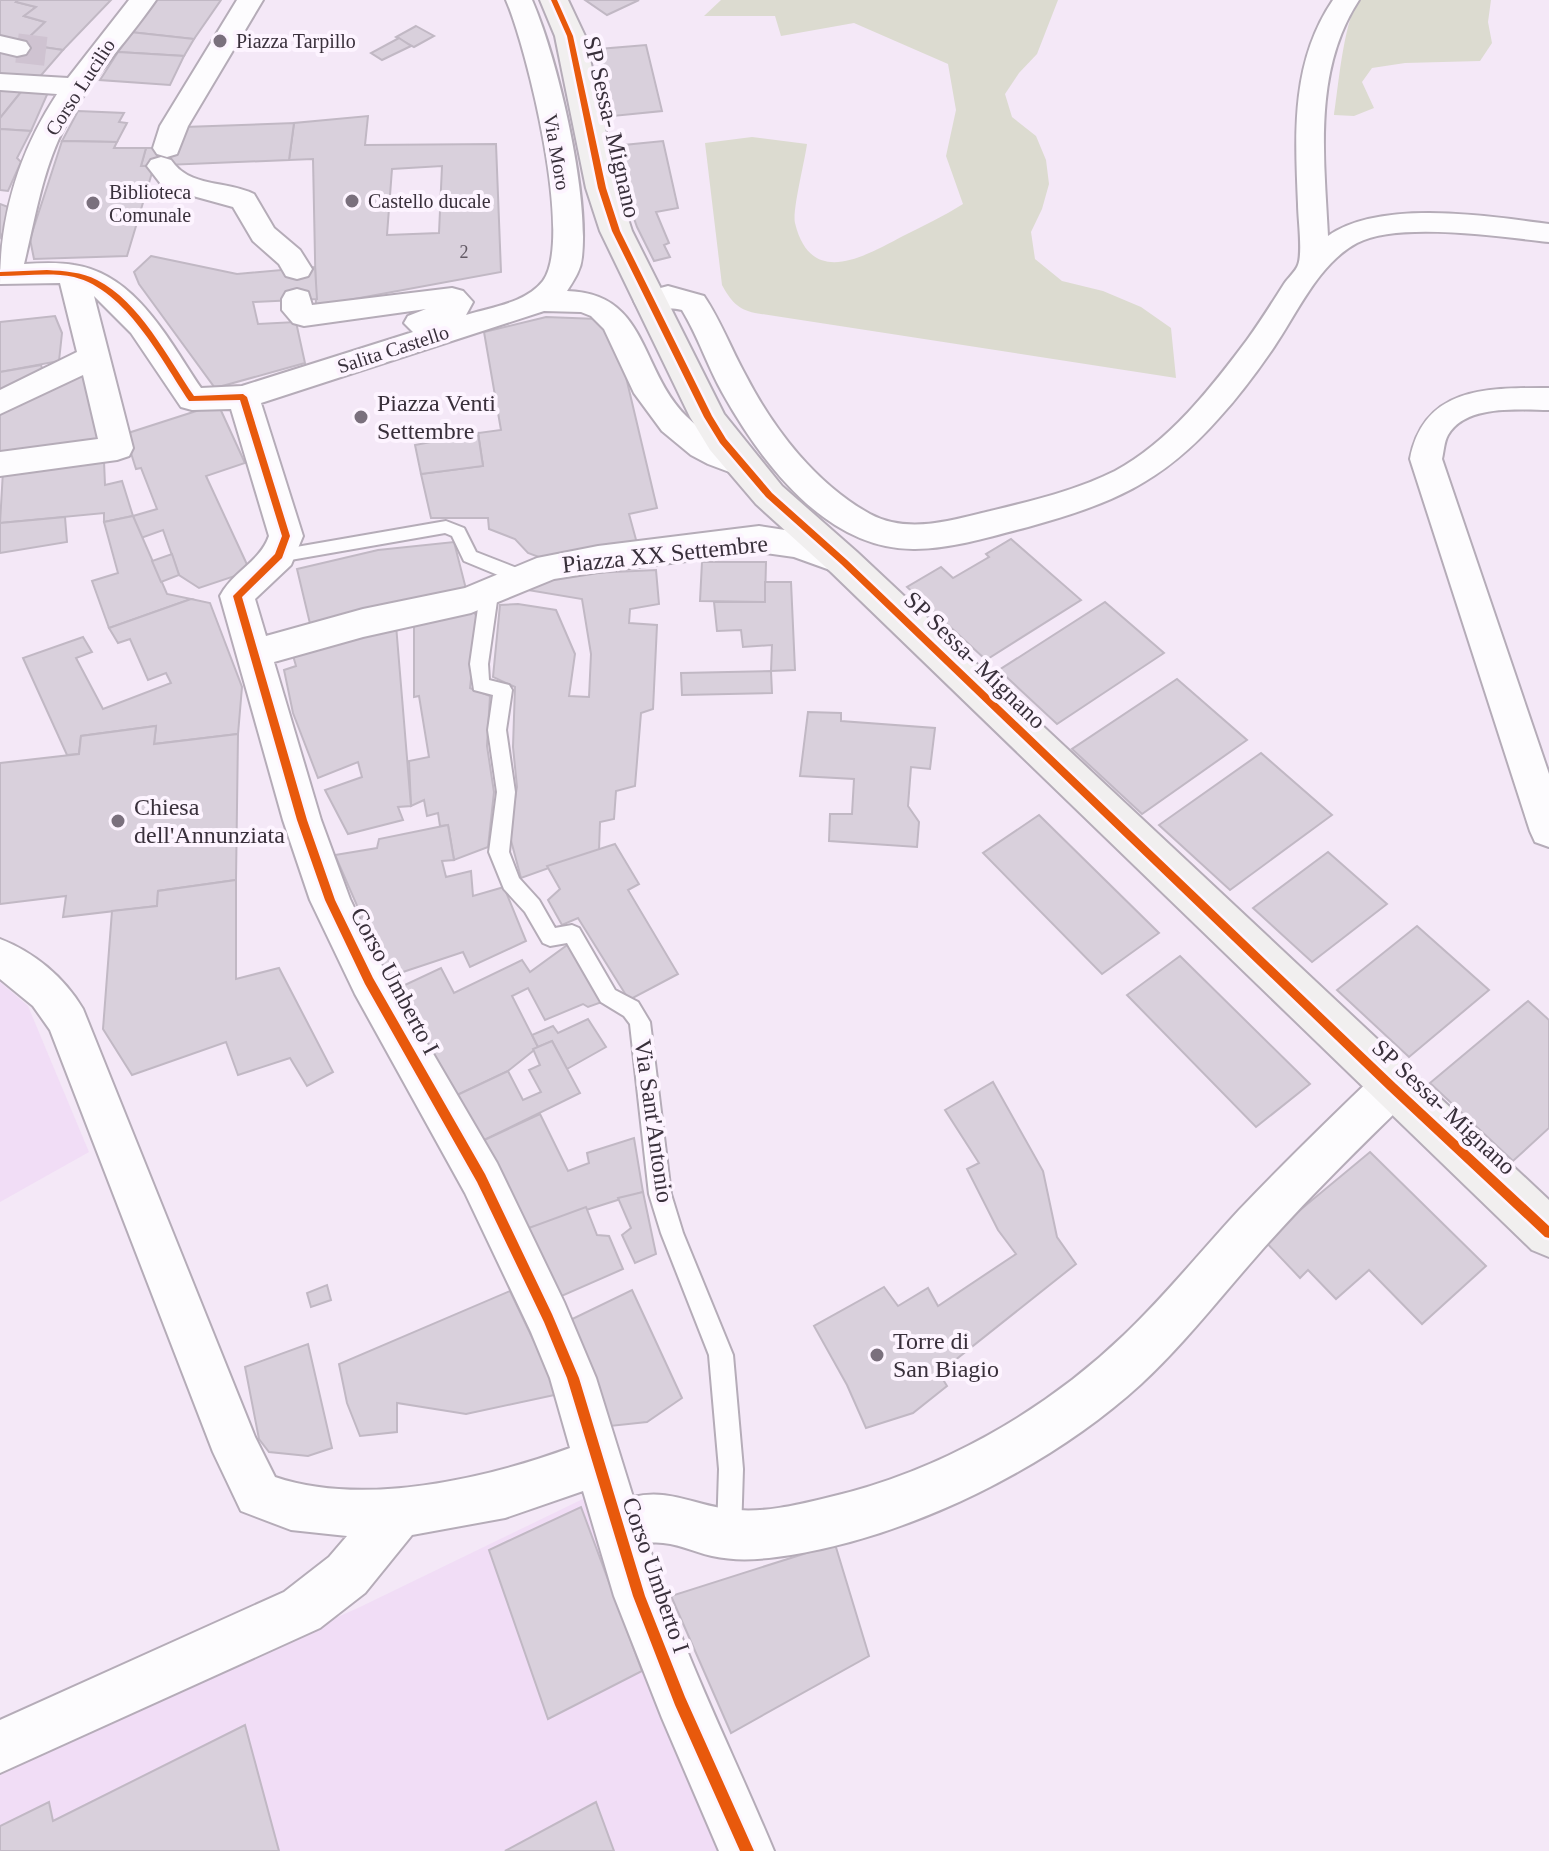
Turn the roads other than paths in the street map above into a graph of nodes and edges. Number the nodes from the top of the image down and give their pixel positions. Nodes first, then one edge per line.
1 (143, 0) edge
2 (250, 0) edge
3 (519, 0) edge
4 (554, 0) edge
5 (1346, 0) edge
6 (0, 82) edge
7 (76, 87) junction
8 (13, 196) edge
9 (1549, 233) edge
10 (1314, 266) junction
11 (4, 274) edge
12 (73, 274) junction
13 (542, 301) junction
14 (649, 301) junction
15 (96, 356) junction
16 (330, 368) junction
17 (243, 397) junction
18 (1549, 399) edge
19 (0, 403) edge
20 (0, 464) edge
21 (740, 464) junction
22 (279, 556) junction
23 (844, 562) junction
24 (521, 577) junction
25 (489, 594) junction
26 (255, 653) junction
27 (1549, 831) edge
28 (0, 957) edge
29 (1392, 1087) junction
30 (1549, 1233) edge
31 (598, 1461) junction
32 (398, 1514) junction
33 (617, 1527) junction
34 (729, 1534) junction
35 (0, 1747) edge
36 (747, 1851) edge

1 - 7 street, Corso Lucilio
2 - 16 street
3 - 13 street, Via Moro
4 - 14 street, SP Sessa- Mignano
5 - 10 street
6 - 7 street
7 - 8 street, Corso Lucilio
8 - 11 street, Corso Lucilio
9 - 10 street
10 - 14 street
11 - 12 street
12 - 15 street
12 - 17 street
13 - 16 street, Salita Castello
13 - 21 street, Salita Castello
14 - 21 street, SP Sessa- Mignano
15 - 19 street
15 - 20 street
16 - 17 street, Salita Castello
17 - 22 street
18 - 27 street
21 - 23 street, SP Sessa- Mignano
22 - 24 lane
22 - 26 street, Corso Umberto I
23 - 24 street, Piazza XX Settembre
23 - 29 street, SP Sessa- Mignano
24 - 25 street, Piazza XX Settembre
25 - 26 street, Piazza XX Settembre
25 - 34 lane, Via Sant'Antonio
26 - 31 street, Corso Umberto I
28 - 32 street
29 - 30 street, SP Sessa- Mignano
29 - 34 street
31 - 32 street
31 - 33 street, Corso Umberto I
32 - 35 street
33 - 34 street
33 - 36 street, Corso Umberto I

